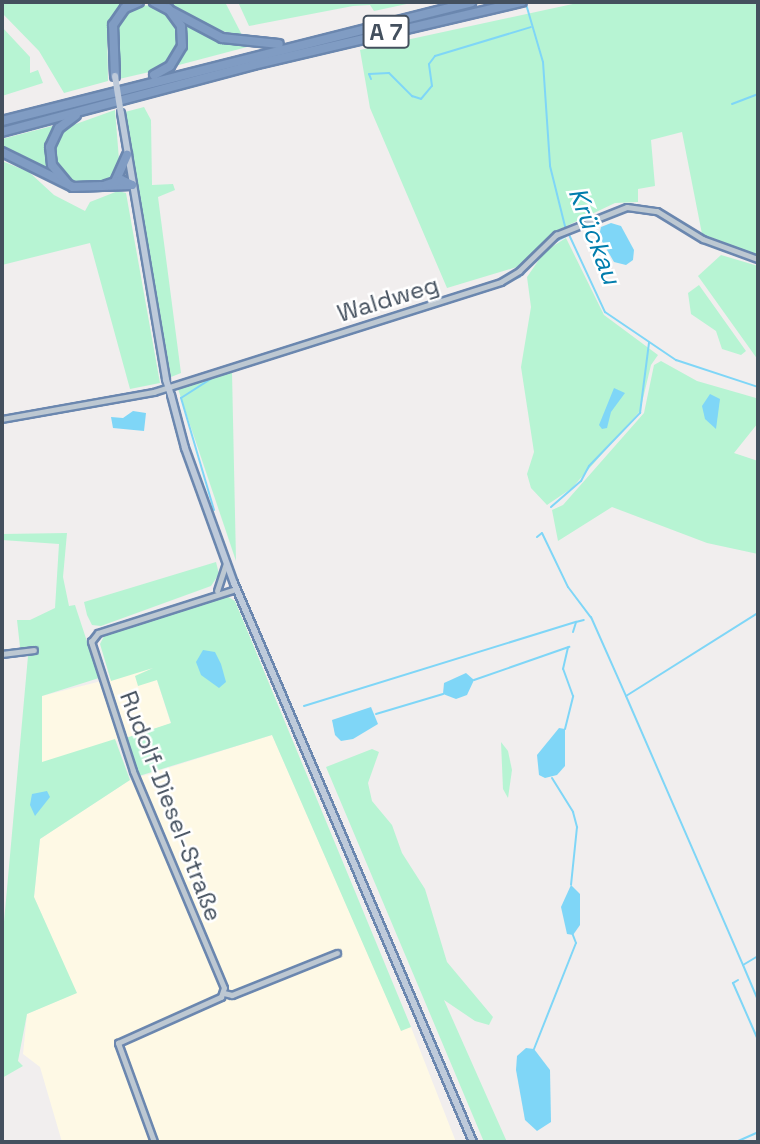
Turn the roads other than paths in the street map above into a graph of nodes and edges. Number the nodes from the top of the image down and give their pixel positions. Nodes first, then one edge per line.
1 (139, 2) edge
2 (153, 2) edge
3 (471, 2) edge
4 (521, 2) edge
5 (166, 6) junction
6 (296, 43) junction
7 (115, 76) joint
8 (127, 86) junction
9 (89, 108) junction
10 (2, 121) edge
11 (2, 132) edge
12 (2, 152) edge
13 (127, 155) junction
14 (115, 181) junction
15 (69, 185) junction
16 (132, 185) junction
17 (103, 186) junction
18 (758, 259) edge
19 (2, 419) edge
20 (226, 562) junction
21 (236, 586) junction
22 (217, 592) junction
23 (34, 650) dead end
24 (2, 654) edge
25 (337, 953) dead end
26 (224, 993) junction
27 (154, 1142) edge
28 (473, 1142) edge

1 - 7 highway
2 - 5 highway
3 - 6 highway, A 7
4 - 9 highway, A 7
5 - 6 highway
5 - 8 highway
6 - 8 highway, A 7
7 - 13 main road, bridge
8 - 10 highway, A 7
9 - 11 highway, A 7
9 - 15 highway
12 - 15 highway
13 - 14 highway
13 - 16 main road
14 - 16 highway
14 - 17 highway
15 - 17 highway
16 - 17 highway
16 - 20 main road, bridge
18 - 19 street, Waldweg
20 - 21 main road
20 - 22 street
21 - 22 street, Rudolf-Diesel-Straße
21 - 28 main road
22 - 26 street, Rudolf-Diesel-Straße
23 - 24 street
25 - 26 street
26 - 27 street

